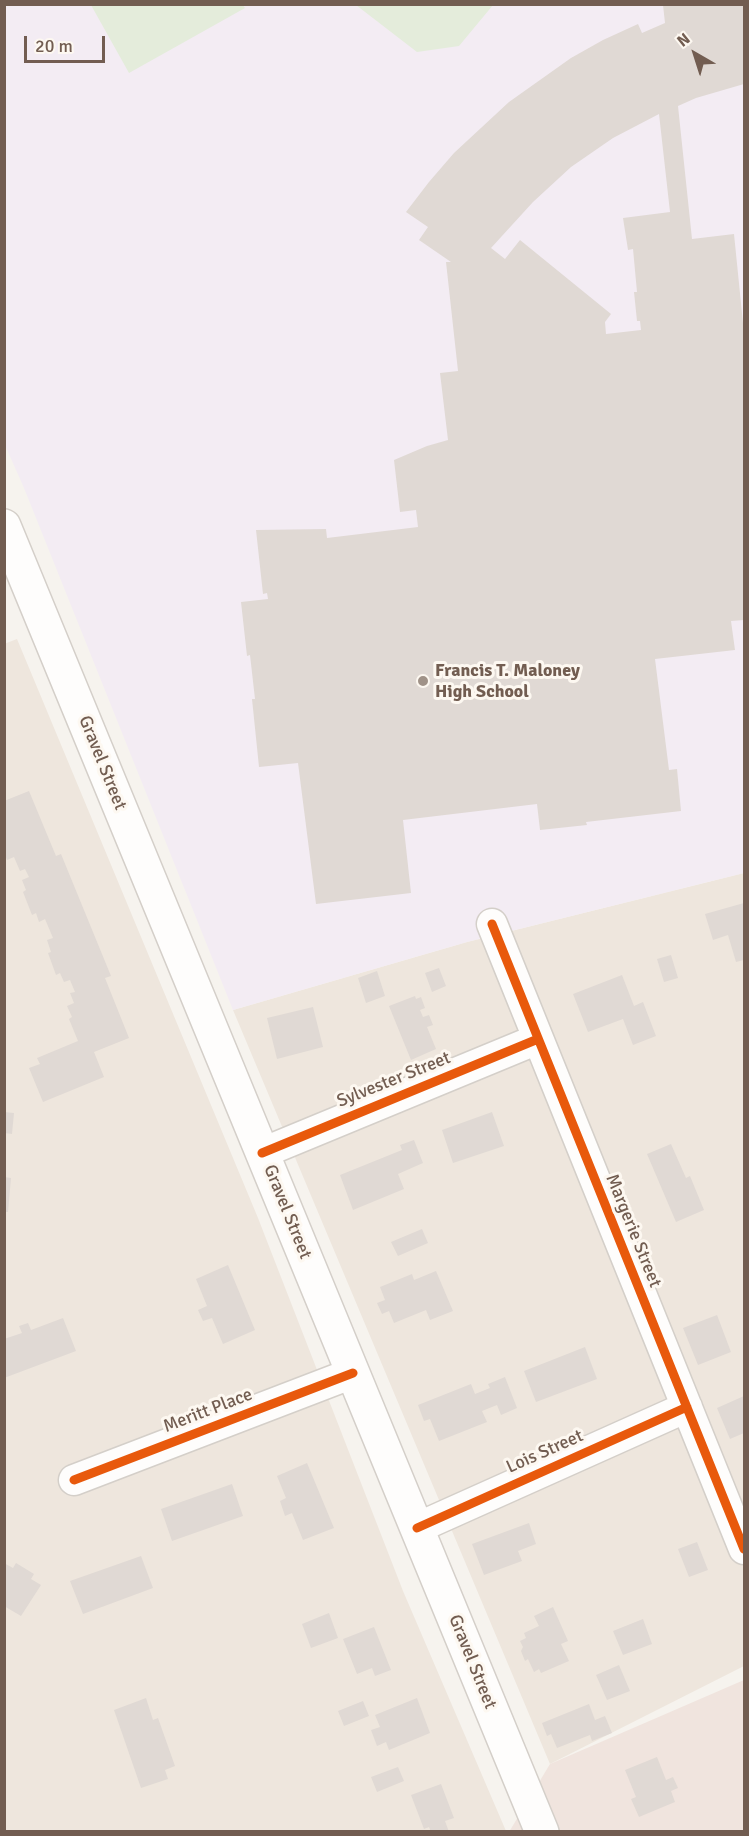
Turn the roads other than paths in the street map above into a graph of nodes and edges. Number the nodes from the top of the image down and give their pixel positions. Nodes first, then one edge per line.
1 (4, 526) edge
2 (492, 924) dead end
3 (538, 1039) junction
4 (262, 1152) junction
5 (353, 1373) junction
6 (687, 1407) junction
7 (74, 1480) dead end
8 (417, 1528) junction
9 (744, 1550) edge
10 (542, 1832) edge

1 - 4 main road, Gravel Street
2 - 3 street, Margerie Street
3 - 4 street, Sylvester Street
3 - 6 street, Margerie Street
4 - 5 main road, Gravel Street
5 - 7 street, Meritt Place
5 - 8 main road, Gravel Street
6 - 8 street, Lois Street
6 - 9 street, Margerie Street
8 - 10 main road, Gravel Street

